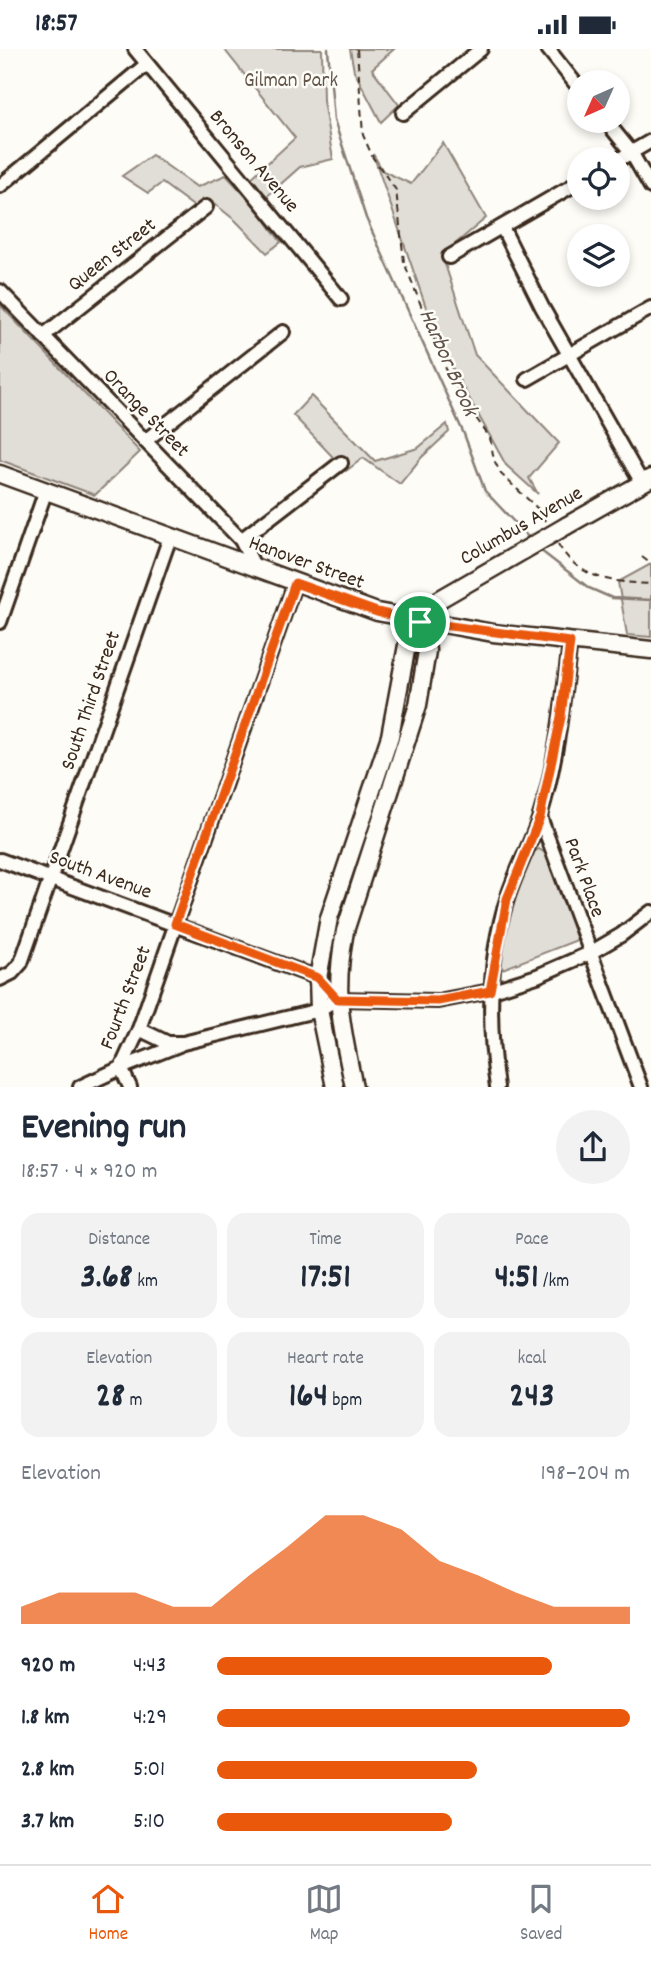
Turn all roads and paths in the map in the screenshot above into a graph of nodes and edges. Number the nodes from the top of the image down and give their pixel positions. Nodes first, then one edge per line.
1 (135, 49) edge
2 (357, 49) edge
3 (481, 49) edge
4 (548, 49) edge
5 (147, 65) junction
6 (567, 73) edge
7 (403, 113) dead end
8 (616, 133) edge
9 (651, 141) edge
10 (631, 152) junction
11 (0, 185) edge
12 (651, 187) edge
13 (567, 189) edge
14 (206, 207) dead end
15 (502, 227) junction
16 (449, 257) dead end
17 (0, 291) edge
18 (341, 299) dead end
19 (651, 309) edge
20 (283, 332) dead end
21 (43, 336) junction
22 (569, 355) junction
23 (527, 379) dead end
24 (145, 441) junction
25 (341, 463) dead end
26 (0, 474) edge
27 (647, 480) edge
28 (46, 491) junction
29 (549, 528) dead end
30 (170, 537) junction
31 (556, 540) dead end
32 (241, 541) junction
33 (642, 557) dead end
34 (651, 564) edge
35 (255, 568) junction
36 (295, 583) junction
37 (651, 583) edge
38 (0, 622) edge
39 (420, 622) junction
40 (570, 642) junction
41 (651, 650) edge
42 (390, 734) junction
43 (409, 740) junction
44 (540, 817) junction
45 (360, 822) junction
46 (379, 830) junction
47 (0, 860) edge
48 (50, 878) junction
49 (651, 912) edge
50 (175, 924) junction
51 (590, 953) junction
52 (318, 978) junction
53 (0, 979) edge
54 (490, 991) junction
55 (337, 999) junction
56 (319, 1010) junction
57 (139, 1029) junction
58 (183, 1043) junction
59 (121, 1068) junction
60 (80, 1087) edge
61 (130, 1087) edge
62 (335, 1087) edge
63 (354, 1087) edge
64 (497, 1087) edge
65 (640, 1087) edge

1 - 5 street, Bronson Avenue
2 - 29 path
3 - 7 street
4 - 6 street
5 - 11 street
5 - 18 street, Bronson Avenue
8 - 10 street
9 - 10 street
10 - 12 street
13 - 15 street
14 - 21 street, Queen Street
15 - 16 street
15 - 22 street
17 - 21 street, Orange Street
19 - 22 street
20 - 24 street
21 - 24 street, Orange Street
22 - 23 street
22 - 27 street
24 - 32 street, Orange Street
25 - 32 street
26 - 28 street, Hanover Street
27 - 39 street, Columbus Avenue, bridge
28 - 30 street, Hanover Street
28 - 38 street
30 - 35 street, Hanover Street
30 - 48 street, South Third Street
31 - 37 path
32 - 35 street, Orange Street
33 - 34 path
35 - 36 street, Hanover Street
36 - 39 street, Hanover Street
36 - 50 street, Fourth Street
39 - 40 street, Hanover Street
39 - 42 street, Columbus Avenue
39 - 43 street
40 - 41 street, Hanover Street
40 - 44 street, Park Place
42 - 43 street
42 - 45 street, Columbus Avenue
43 - 46 street
44 - 51 street, Park Place
44 - 54 street, Park Place
45 - 46 street
45 - 52 street, Columbus Avenue
46 - 55 street
47 - 48 street, South Avenue
48 - 50 street, South Avenue
48 - 53 street, South Third Street
49 - 51 street
50 - 52 street, South Avenue
50 - 57 street, Fourth Street
51 - 54 street
51 - 65 street, Park Place
52 - 55 street, South Avenue
52 - 56 street, Columbus Avenue
54 - 55 street
54 - 64 street, Park Place
55 - 56 street
55 - 63 street
56 - 58 street
56 - 62 street, Columbus Avenue
57 - 58 street
57 - 59 street, Fourth Street
58 - 59 street
59 - 60 street, Fourth Street
59 - 61 street

